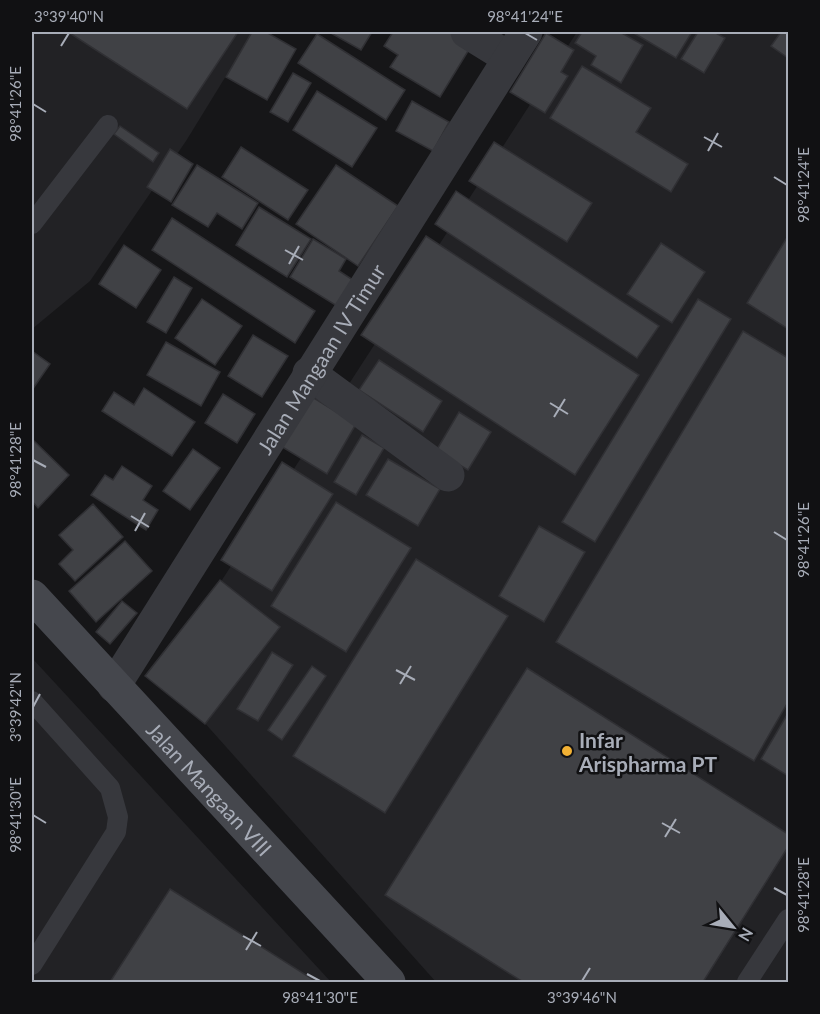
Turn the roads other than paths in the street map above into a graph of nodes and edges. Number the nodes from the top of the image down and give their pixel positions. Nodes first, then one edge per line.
1 (467, 32) edge
2 (517, 45) edge
3 (108, 125) dead end
4 (32, 224) edge
5 (309, 373) junction
6 (448, 475) dead end
7 (32, 596) edge
8 (114, 686) junction
9 (32, 701) edge
10 (789, 919) edge
11 (32, 965) edge
12 (389, 982) edge
13 (747, 982) edge

1 - 2 street
2 - 5 street, Jalan Mangaan IV Timur
3 - 4 lane
5 - 6 street
5 - 8 street, Jalan Mangaan IV Timur
7 - 8 street, Jalan Mangaan VIII
8 - 12 street, Jalan Mangaan VIII
9 - 11 lane
10 - 13 lane

